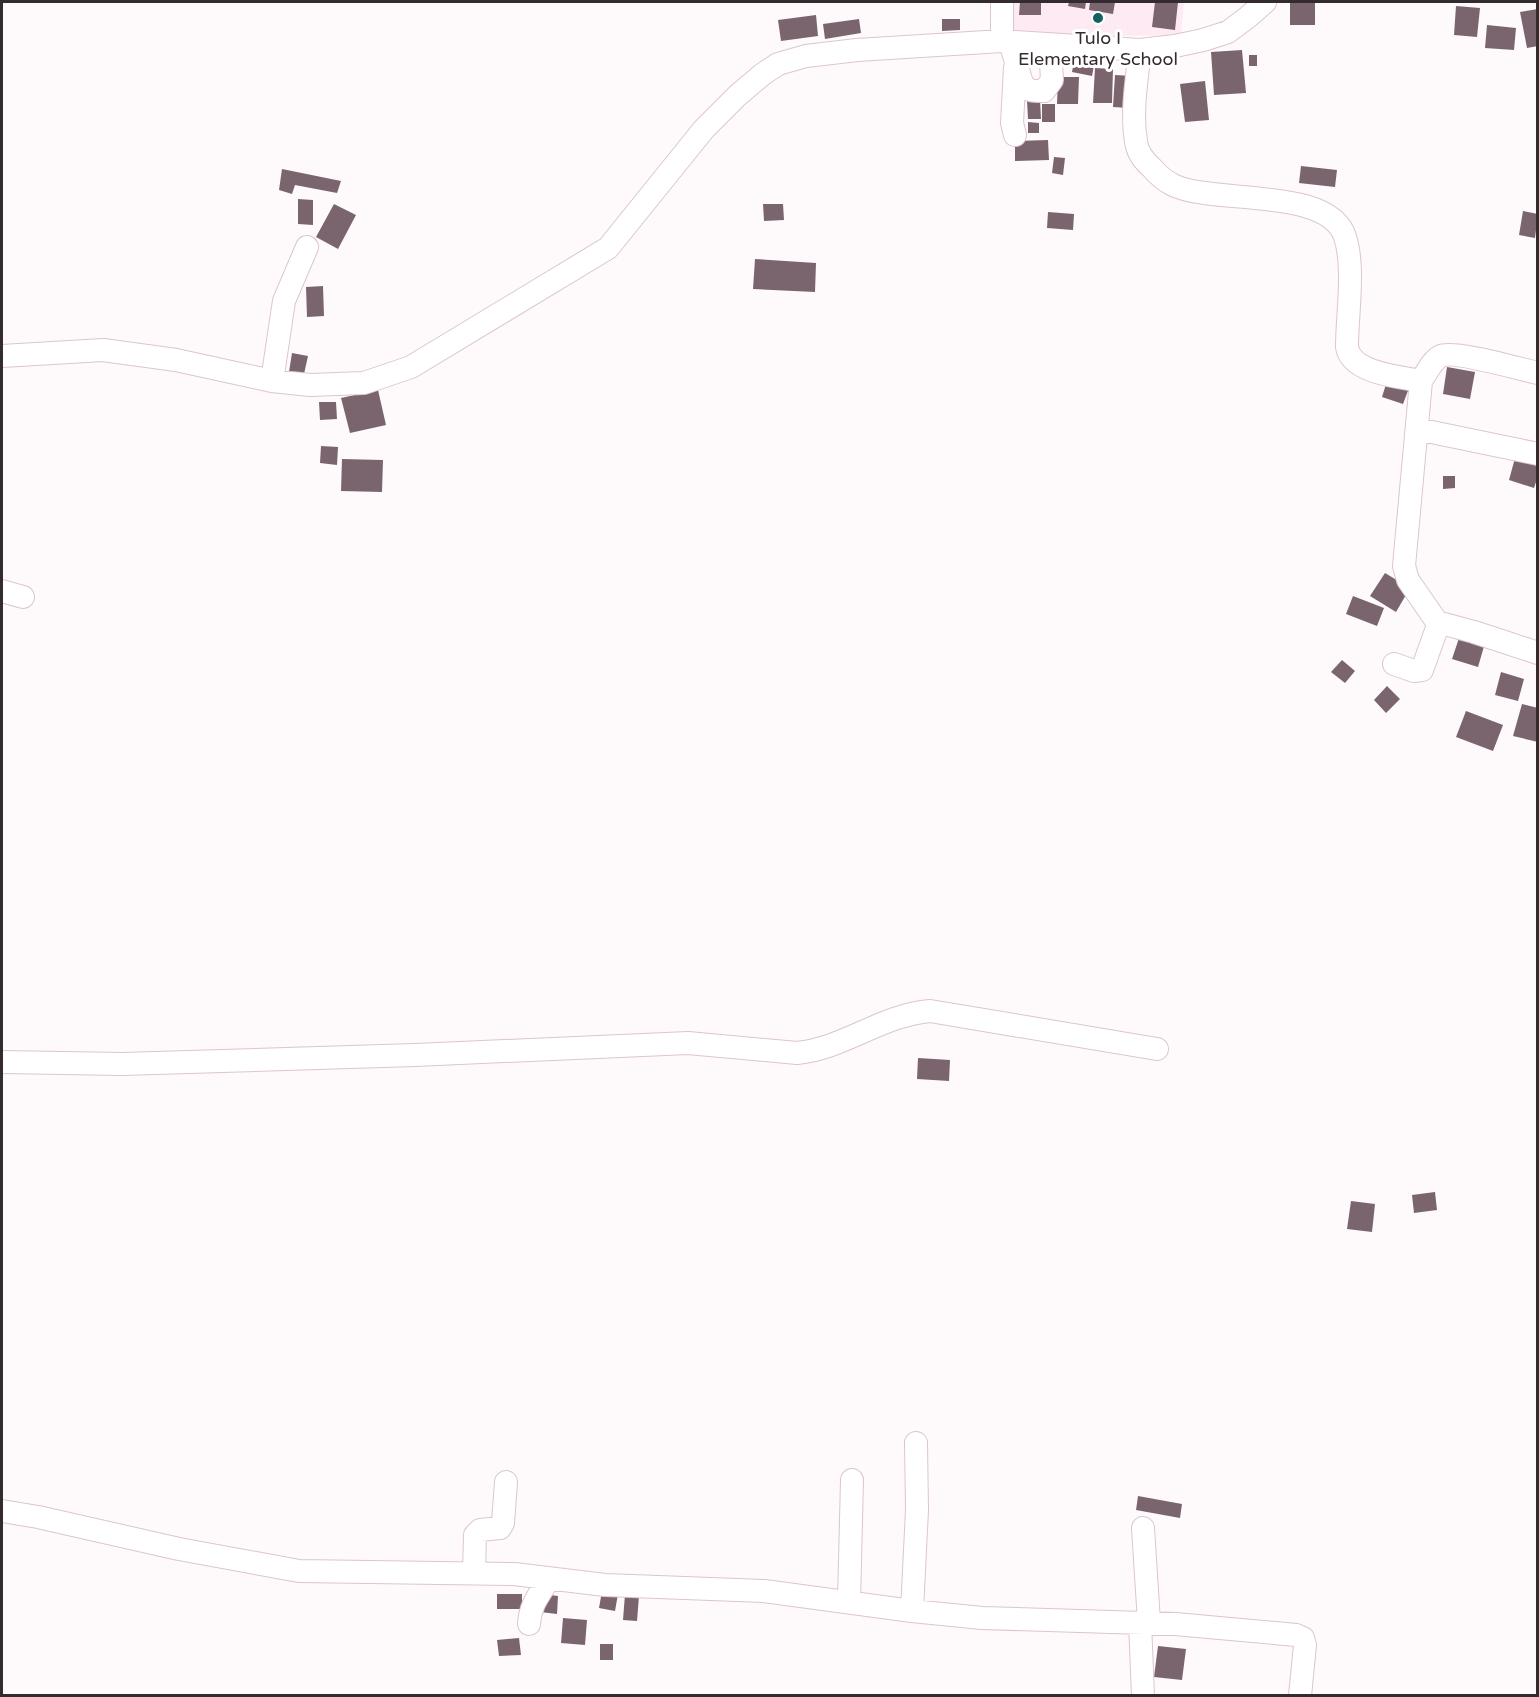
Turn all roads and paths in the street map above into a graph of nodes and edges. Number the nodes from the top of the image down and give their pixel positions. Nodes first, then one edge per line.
1 (1002, 2) edge
2 (1265, 2) edge
3 (1050, 45) junction
4 (1009, 49) junction
5 (1140, 50) junction
6 (1015, 135) dead end
7 (307, 247) dead end
8 (2, 356) edge
9 (1538, 373) edge
10 (272, 381) junction
11 (1421, 381) junction
12 (1417, 429) junction
13 (1538, 454) edge
14 (1437, 622) junction
15 (1538, 653) edge
16 (1394, 664) dead end
17 (1157, 1049) dead end
18 (2, 1062) edge
19 (916, 1443) dead end
20 (852, 1480) dead end
21 (506, 1482) dead end
22 (2, 1511) edge
23 (1143, 1528) dead end
24 (474, 1574) junction
25 (549, 1579) junction
26 (849, 1602) junction
27 (912, 1611) junction
28 (1144, 1622) junction
29 (529, 1624) dead end
30 (1143, 1695) edge
31 (1300, 1695) edge

1 - 4 street
2 - 5 street
3 - 4 street
3 - 4 street
3 - 5 street
4 - 6 street
4 - 10 street
5 - 11 street
7 - 10 street
8 - 10 street
9 - 11 street
11 - 12 street
12 - 13 street
12 - 14 street
14 - 15 street
14 - 16 street
17 - 18 street
19 - 27 street
20 - 26 street
21 - 24 street
22 - 24 street
23 - 28 street
24 - 25 street
25 - 26 street
25 - 29 street
26 - 27 street
27 - 28 street
28 - 30 street
28 - 31 street

